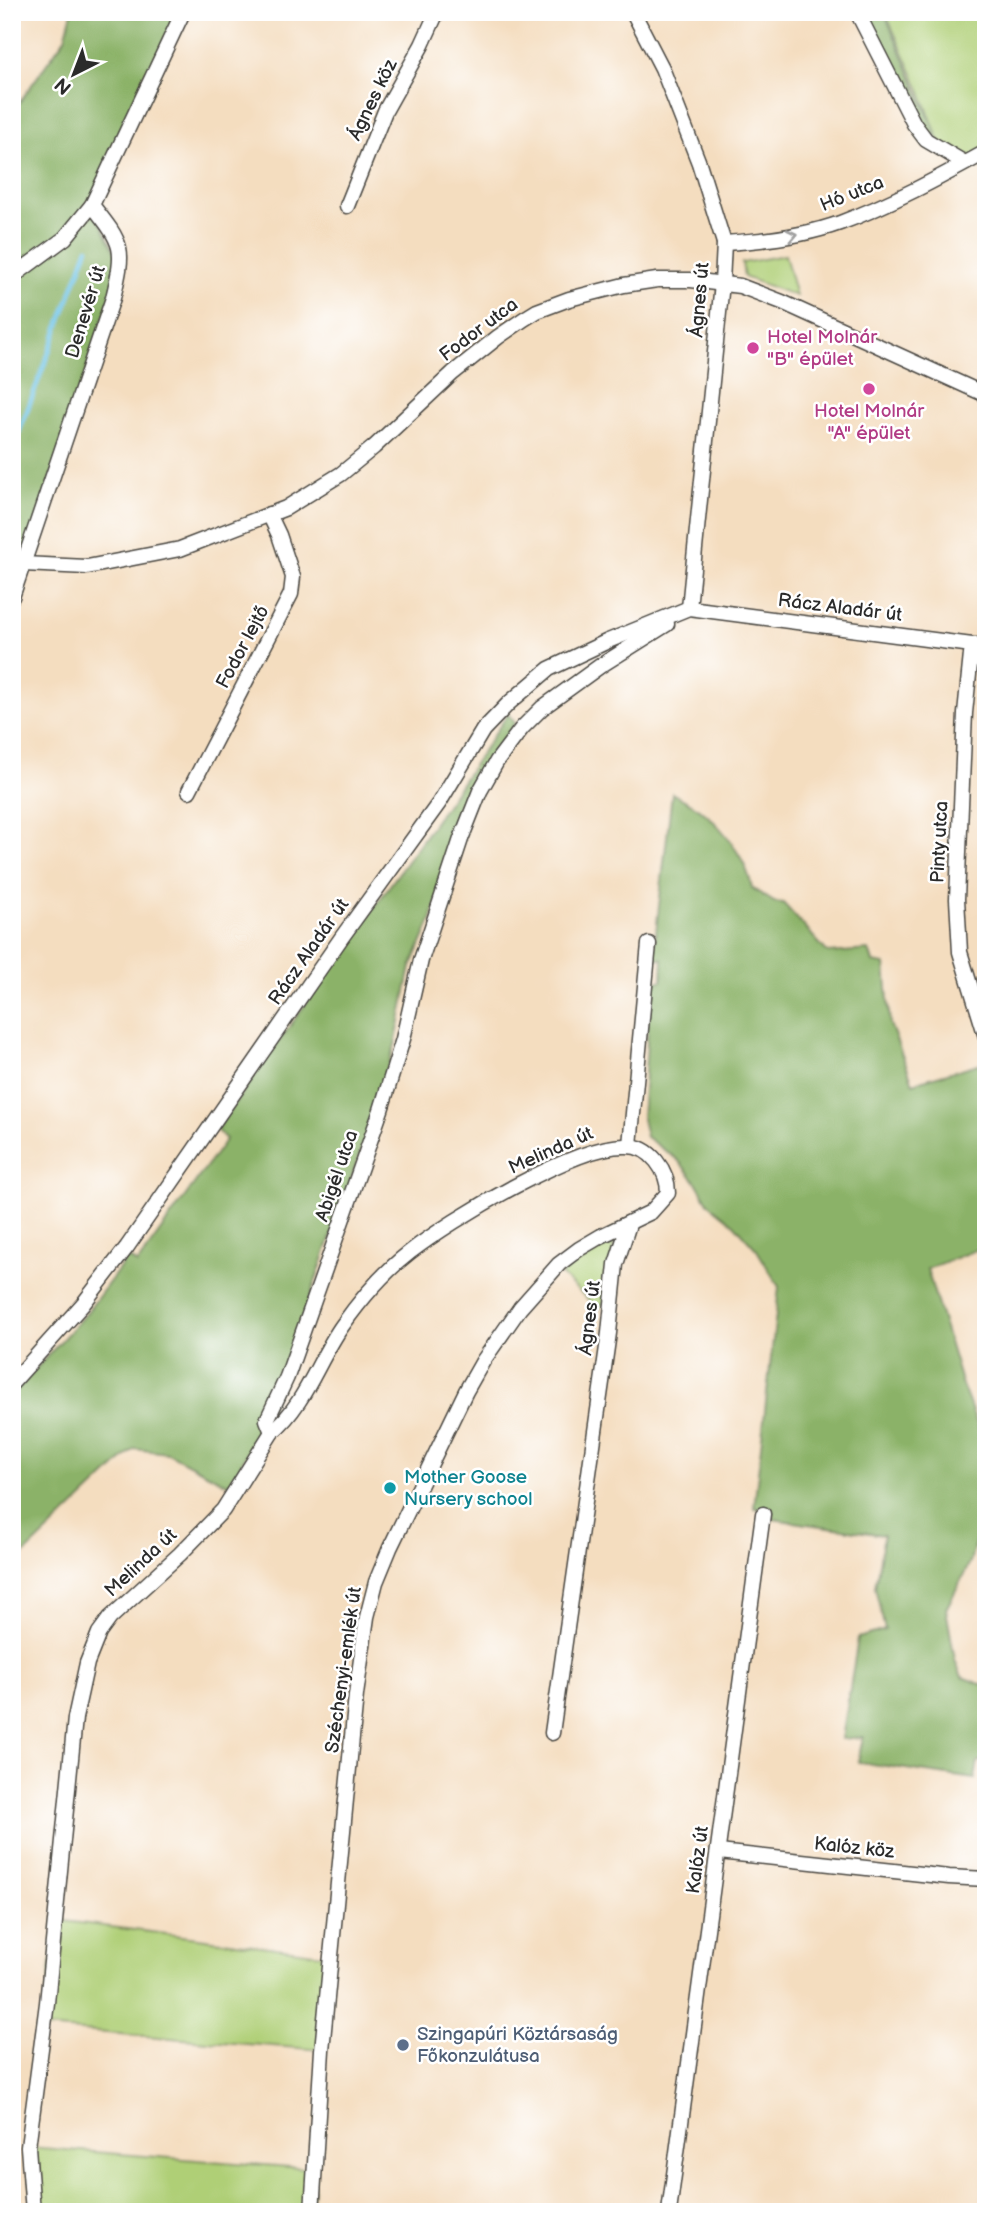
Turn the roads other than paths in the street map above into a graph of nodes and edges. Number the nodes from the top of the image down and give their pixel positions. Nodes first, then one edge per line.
1 (183, 12) edge
2 (437, 12) edge
3 (633, 12) edge
4 (857, 12) edge
5 (986, 152) edge
6 (965, 163) junction
7 (92, 205) junction
8 (347, 206) dead end
9 (724, 243) junction
10 (12, 277) edge
11 (722, 284) junction
12 (986, 395) edge
13 (269, 514) junction
14 (23, 564) junction
15 (12, 597) edge
16 (689, 608) junction
17 (979, 645) edge
18 (189, 791) dead end
19 (649, 944) dead end
20 (986, 1037) edge
21 (630, 1145) junction
22 (629, 1224) junction
23 (12, 1383) edge
24 (272, 1432) junction
25 (763, 1514) dead end
26 (552, 1733) dead end
27 (719, 1852) junction
28 (986, 1879) edge
29 (33, 2212) edge
30 (312, 2212) edge
31 (669, 2212) edge

1 - 7 street
2 - 8 street, Ágnes köz
3 - 9 street, Ágnes út
4 - 6 street
5 - 6 street, Hó utca
9 -> 6 street, Hó utca
7 - 10 street
7 - 14 street, Denevér út
9 - 11 street, Ágnes út
11 - 12 street, Fodor utca
11 - 13 street, Fodor utca
11 - 16 street, Ágnes út
13 - 14 street, Fodor utca
13 - 18 street, Fodor lejtő
14 - 15 street, Denevér út
16 - 17 street, Rácz Aladár út
16 - 23 street, Rácz Aladár út
16 - 24 street, Abigél utca
17 - 20 street, Pinty utca
19 - 21 street
21 - 22 street
21 - 24 street, Melinda út
22 - 26 street, Ágnes út
22 - 30 street, Széchenyi-emlék út
24 - 29 street, Melinda út
25 - 27 street, Kalóz út
27 - 28 street, Kalóz köz
27 - 31 street, Kalóz út

